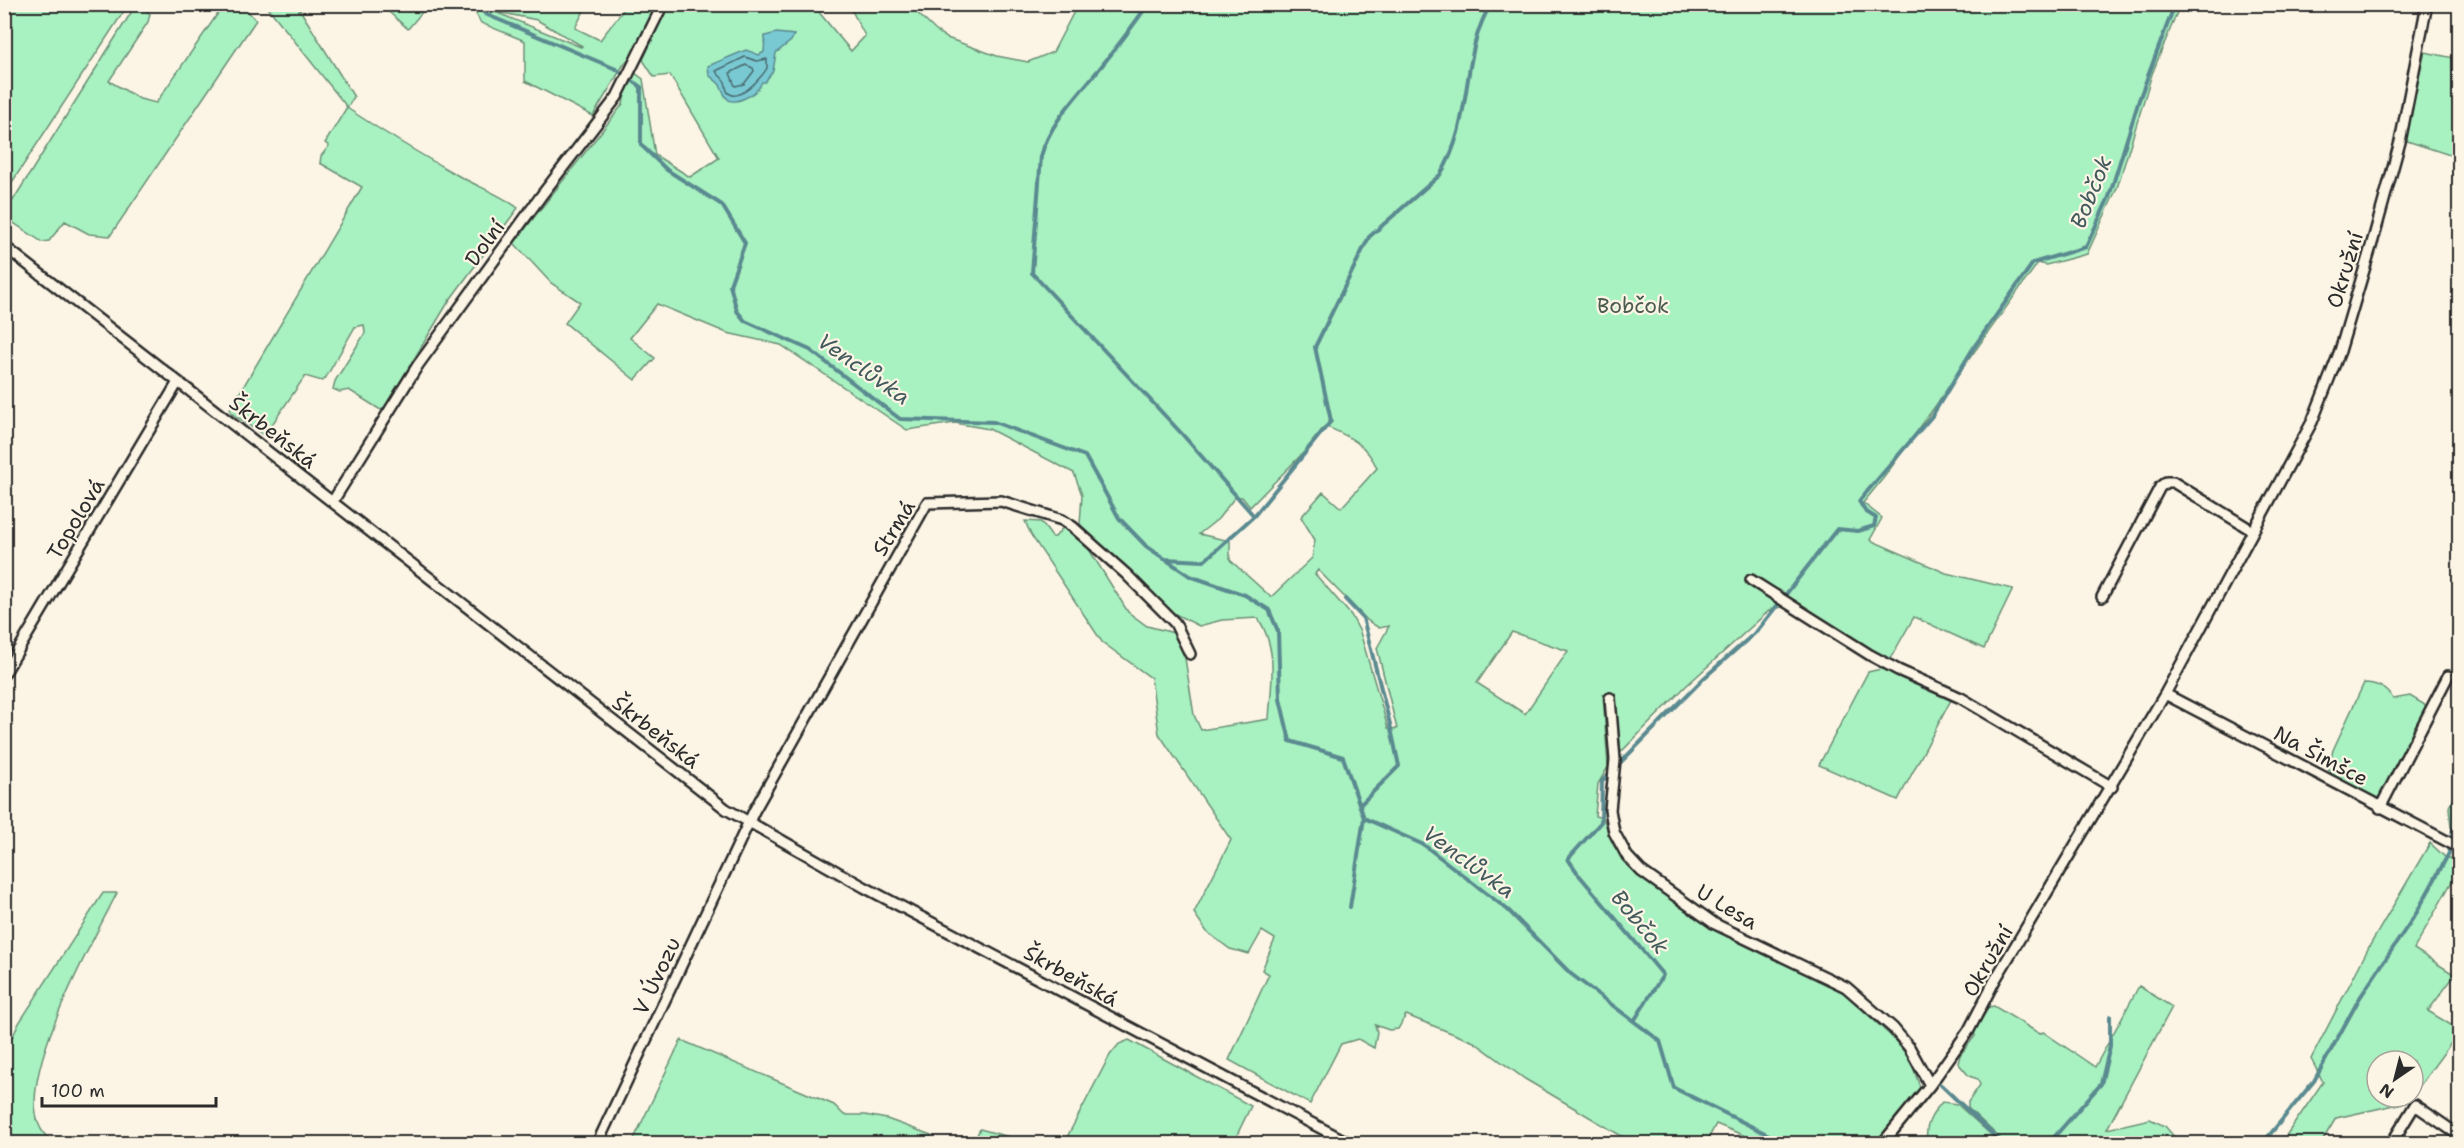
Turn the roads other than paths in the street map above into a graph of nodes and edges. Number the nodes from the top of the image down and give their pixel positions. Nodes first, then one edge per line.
1 (663, 4) edge
2 (2427, 4) edge
3 (4, 246) edge
4 (178, 382) junction
5 (333, 501) junction
6 (2253, 531) junction
7 (1751, 580) dead end
8 (2102, 597) dead end
9 (1190, 654) dead end
10 (4, 674) edge
11 (2448, 675) dead end
12 (2165, 693) junction
13 (1610, 698) dead end
14 (2112, 787) junction
15 (2380, 808) junction
16 (749, 823) junction
17 (2460, 848) edge
18 (1930, 1085) junction
19 (2460, 1136) edge
20 (1882, 1142) edge
21 (597, 1143) edge
22 (1351, 1143) edge
23 (2391, 1143) edge

1 - 5 street, Dolní
2 - 6 street, Okružní
3 - 4 street, Škrbeňská
4 - 5 street, Škrbeňská
4 - 10 street, Topolová
5 - 16 street, Škrbeňská
6 - 8 street
6 - 12 street, Okružní
7 - 14 street
9 - 16 street, Strmá
11 - 15 street
12 - 14 street, Okružní
12 - 15 street, Na Šimšce
13 - 18 street, U Lesa
14 - 18 street, Okružní
15 - 17 street, Na Šimšce
16 - 21 street, V Úvozu
16 - 22 street, Škrbeňská
18 - 20 street, Okružní
19 - 23 street

